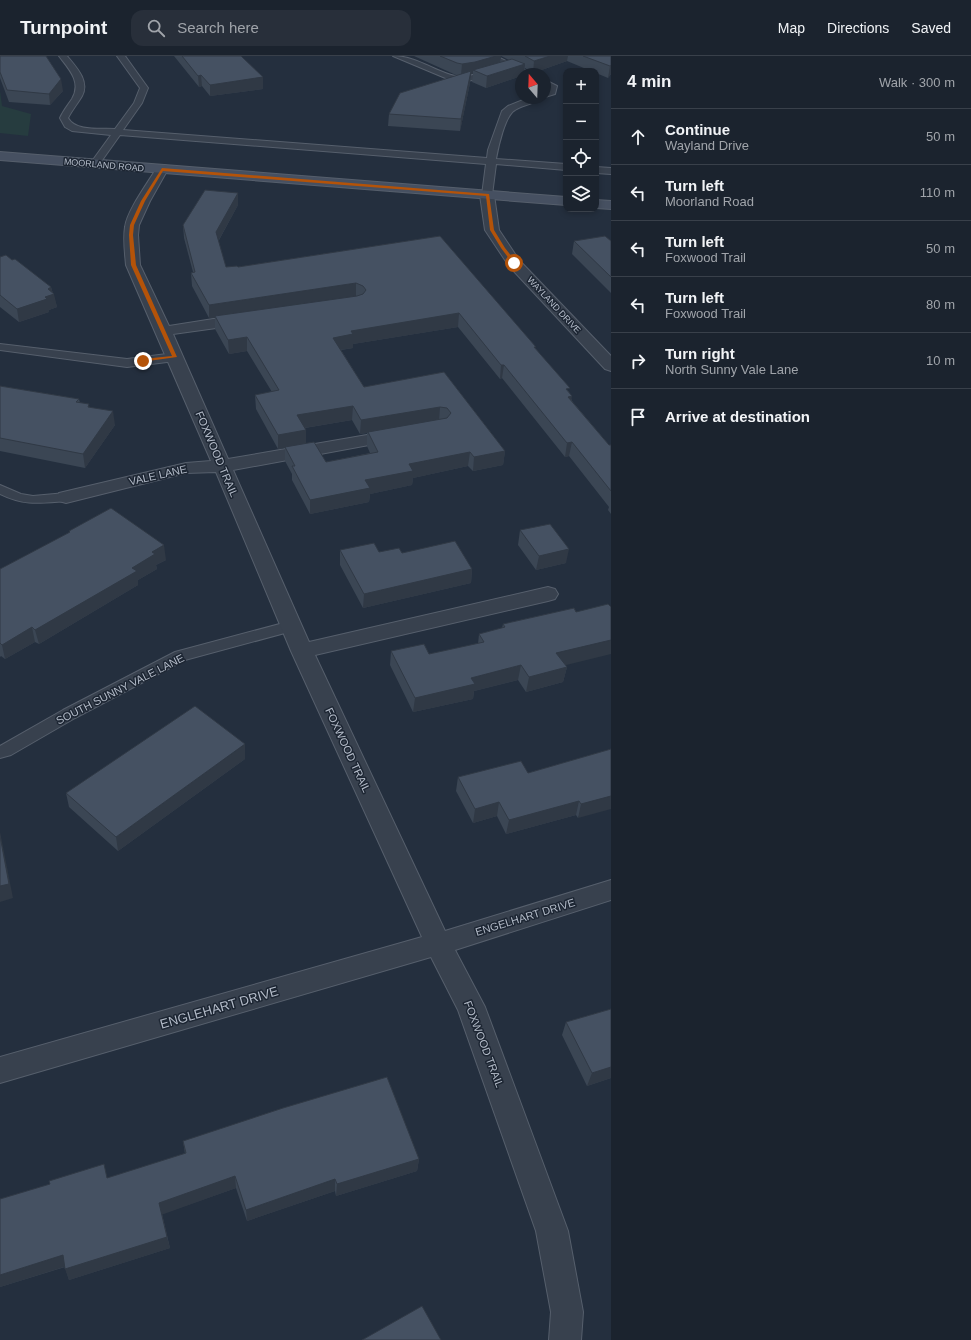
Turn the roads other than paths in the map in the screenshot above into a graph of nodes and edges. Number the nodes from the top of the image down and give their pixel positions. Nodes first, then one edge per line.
1 (63, 56) edge
2 (121, 56) edge
3 (397, 56) edge
4 (490, 56) edge
5 (513, 66) junction
6 (517, 68) edge
7 (521, 104) edge
8 (119, 131) junction
9 (0, 156) edge
10 (492, 162) junction
11 (95, 164) junction
12 (563, 167) edge
13 (162, 169) junction
14 (599, 170) edge
15 (611, 171) edge
16 (487, 195) junction
17 (563, 201) edge
18 (599, 204) edge
19 (611, 205) edge
20 (257, 317) edge
21 (164, 331) junction
22 (0, 347) edge
23 (175, 357) junction
24 (611, 366) edge
25 (408, 433) edge
26 (222, 466) junction
27 (0, 489) edge
28 (66, 497) joint
29 (548, 594) dead end
30 (291, 626) junction
31 (302, 651) junction
32 (0, 752) edge
33 (611, 890) edge
34 (438, 944) junction
35 (0, 1070) edge
36 (565, 1340) edge

1 - 8 lane
2 - 8 lane
3 - 5 lane
4 - 5 lane
5 - 6 lane
7 - 10 lane
8 - 10 lane
8 - 11 lane
9 - 11 street, MOORLAND ROAD
10 - 12 lane
10 - 16 lane
11 - 13 street, MOORLAND ROAD
13 - 16 street, MOORLAND ROAD
13 - 21 street, FOXWOOD TRAIL
14 - 15 lane
16 - 17 street, MOORLAND ROAD
16 - 24 street, WAYLAND DRIVE
18 - 19 street
20 - 21 street
21 - 23 street, FOXWOOD TRAIL
22 - 23 lane
23 - 26 street, FOXWOOD TRAIL
25 - 26 street, VALE LANE
26 - 28 street, VALE LANE
26 - 30 street, FOXWOOD TRAIL
27 - 28 lane
29 - 31 street
30 - 31 street, FOXWOOD TRAIL
30 - 32 lane, SOUTH SUNNY VALE LANE
31 - 34 street, FOXWOOD TRAIL
33 - 34 street, ENGELHART DRIVE
34 - 35 street, ENGLEHART DRIVE
34 - 36 street, FOXWOOD TRAIL

